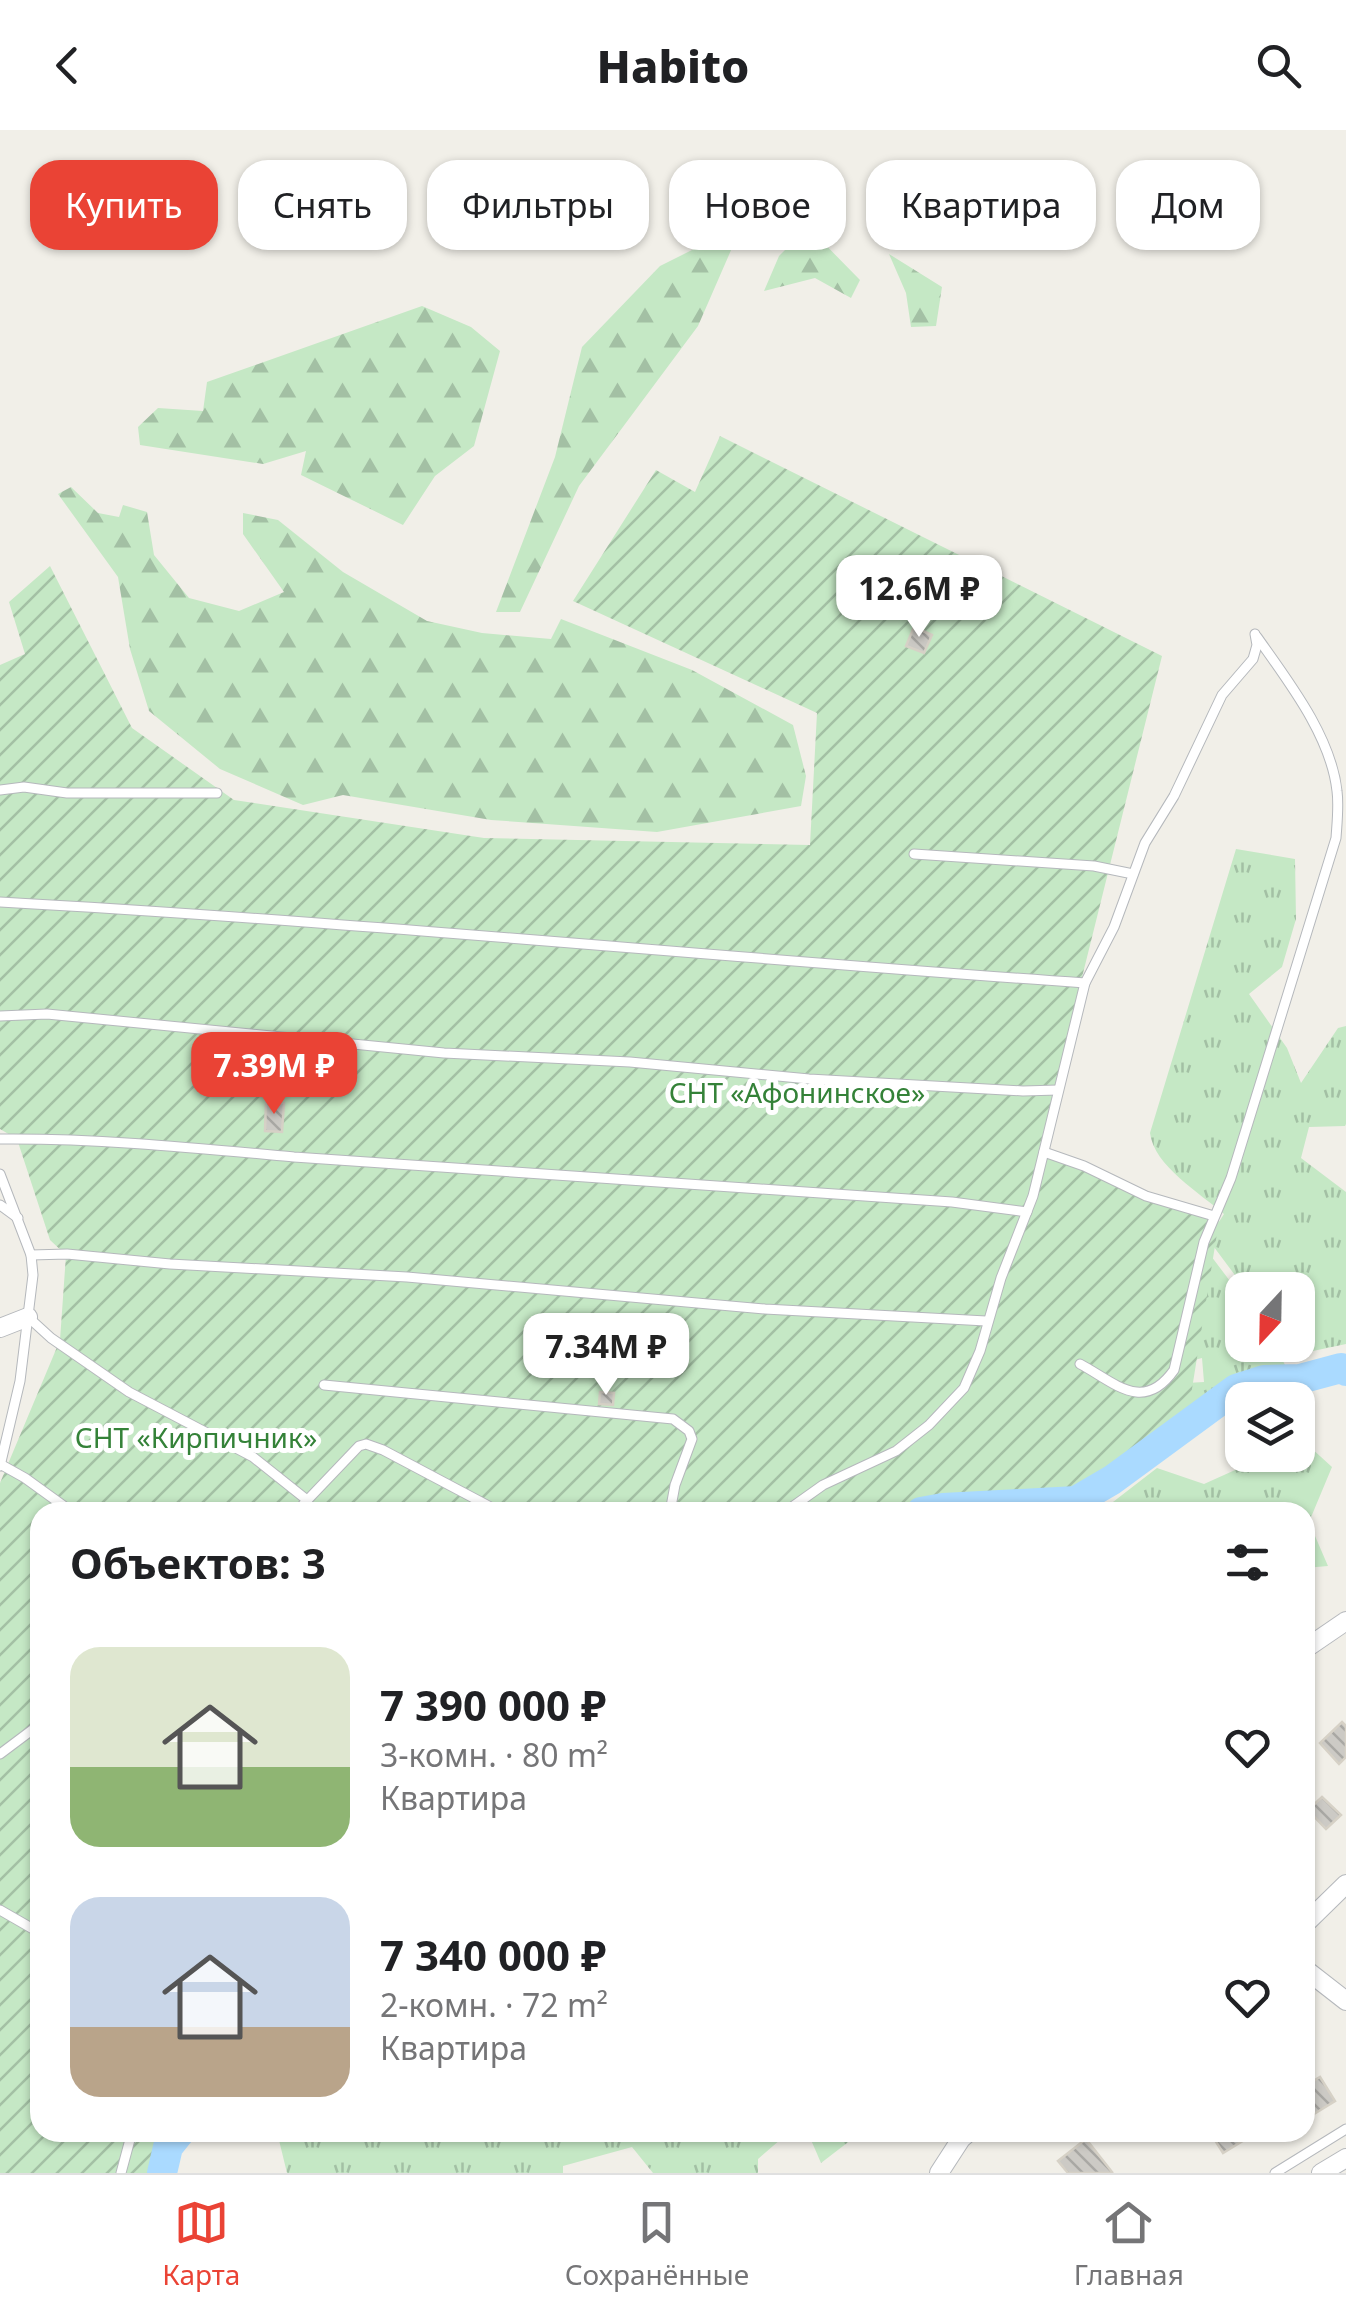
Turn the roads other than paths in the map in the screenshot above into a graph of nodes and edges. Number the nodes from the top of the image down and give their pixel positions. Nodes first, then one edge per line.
1 (0, 790) edge
2 (217, 793) dead end
3 (914, 854) dead end
4 (1133, 874) junction
5 (0, 902) edge
6 (1086, 984) junction
7 (0, 1016) edge
8 (1058, 1090) junction
9 (0, 1139) edge
10 (1044, 1152) junction
11 (0, 1174) edge
12 (0, 1205) edge
13 (1027, 1212) junction
14 (1214, 1216) junction
15 (20, 1220) junction
16 (32, 1255) junction
17 (28, 1317) junction
18 (986, 1322) junction
19 (0, 1328) edge
20 (1080, 1364) dead end
21 (324, 1385) dead end
22 (0, 1465) edge
23 (307, 1500) joint
24 (58, 1502) edge
25 (481, 1502) edge
26 (672, 1502) edge
27 (799, 1502) edge
28 (1346, 1622) edge
29 (1315, 1642) edge
30 (30, 1732) edge
31 (0, 1754) edge
32 (1346, 1884) edge
33 (0, 1910) edge
34 (1315, 1914) edge
35 (30, 1926) edge
36 (1315, 1977) edge
37 (1346, 2000) edge
38 (1346, 2129) edge
39 (129, 2142) edge
40 (961, 2142) edge
41 (1346, 2158) edge
42 (121, 2173) edge
43 (939, 2173) edge
44 (1274, 2173) edge
45 (1321, 2173) edge

1 - 2 lane
3 - 4 lane
4 - 6 lane
4 - 14 lane
5 - 6 lane
6 - 8 lane
7 - 8 lane
8 - 10 lane
9 - 13 lane
10 - 13 lane
10 - 14 lane
11 - 15 lane
12 - 15 lane
13 - 18 lane
14 - 20 lane
15 - 16 lane
16 - 17 lane
16 - 18 lane
17 - 19 street
17 - 22 lane
17 - 23 lane
18 - 27 lane
21 - 26 lane
22 - 24 lane
23 - 25 lane
28 - 29 street
30 - 31 lane
32 - 34 street
33 - 35 lane
36 - 37 street
38 - 44 lane
39 - 42 lane
40 - 43 street
41 - 45 street

